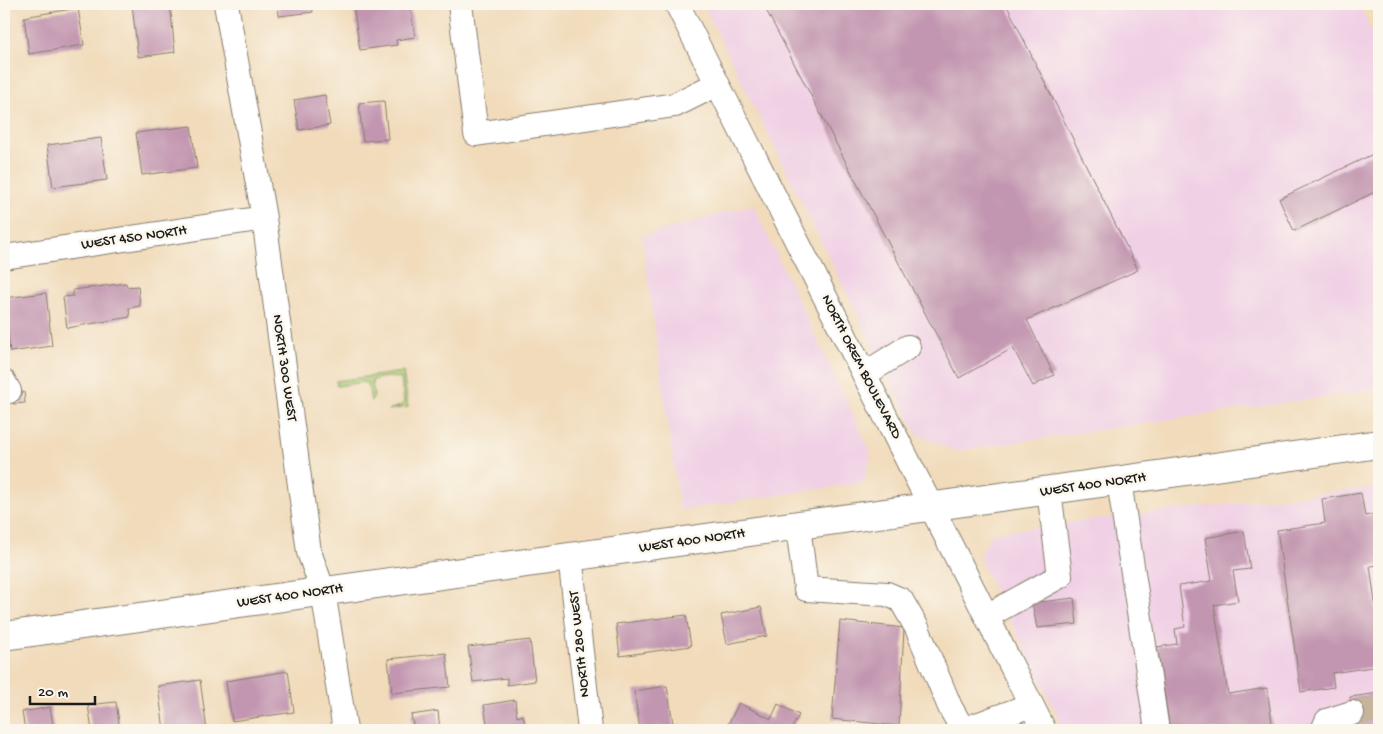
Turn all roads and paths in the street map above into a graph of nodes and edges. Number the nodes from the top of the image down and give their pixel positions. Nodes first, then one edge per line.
1 (226, 4) edge
2 (460, 4) edge
3 (677, 4) edge
4 (717, 84) junction
5 (264, 218) junction
6 (4, 257) edge
7 (908, 347) dead end
8 (865, 374) junction
9 (1379, 444) edge
10 (1119, 481) junction
11 (1048, 491) junction
12 (932, 507) junction
13 (798, 526) junction
14 (570, 558) junction
15 (323, 592) junction
16 (987, 616) junction
17 (4, 636) edge
18 (1031, 705) junction
19 (1352, 713) tunnel mouth
20 (345, 730) edge
21 (590, 730) edge
22 (1044, 730) edge
23 (1157, 730) edge
24 (1322, 730) edge

1 - 5 street, NORTH 300 WEST
2 - 4 street
3 - 4 street, NORTH OREM BOULEVARD
4 - 8 street, NORTH OREM BOULEVARD
5 - 6 street, WEST 450 NORTH
5 - 15 street, NORTH 300 WEST
7 - 8 street
8 - 12 street, NORTH OREM BOULEVARD
9 - 10 main road, WEST 400 NORTH
10 - 11 main road, WEST 400 NORTH
10 - 23 street
11 - 12 main road, WEST 400 NORTH
11 - 16 street
12 - 13 main road, WEST 400 NORTH
12 - 16 street, NORTH OREM BOULEVARD
13 - 14 main road, WEST 400 NORTH
13 - 18 street
14 - 15 main road, WEST 400 NORTH
14 - 21 street, NORTH 280 WEST
15 - 17 main road, WEST 400 NORTH
15 - 20 street, NORTH 300 WEST
16 - 18 street, NORTH OREM BOULEVARD
18 - 22 street, NORTH OREM BOULEVARD
19 - 24 street

